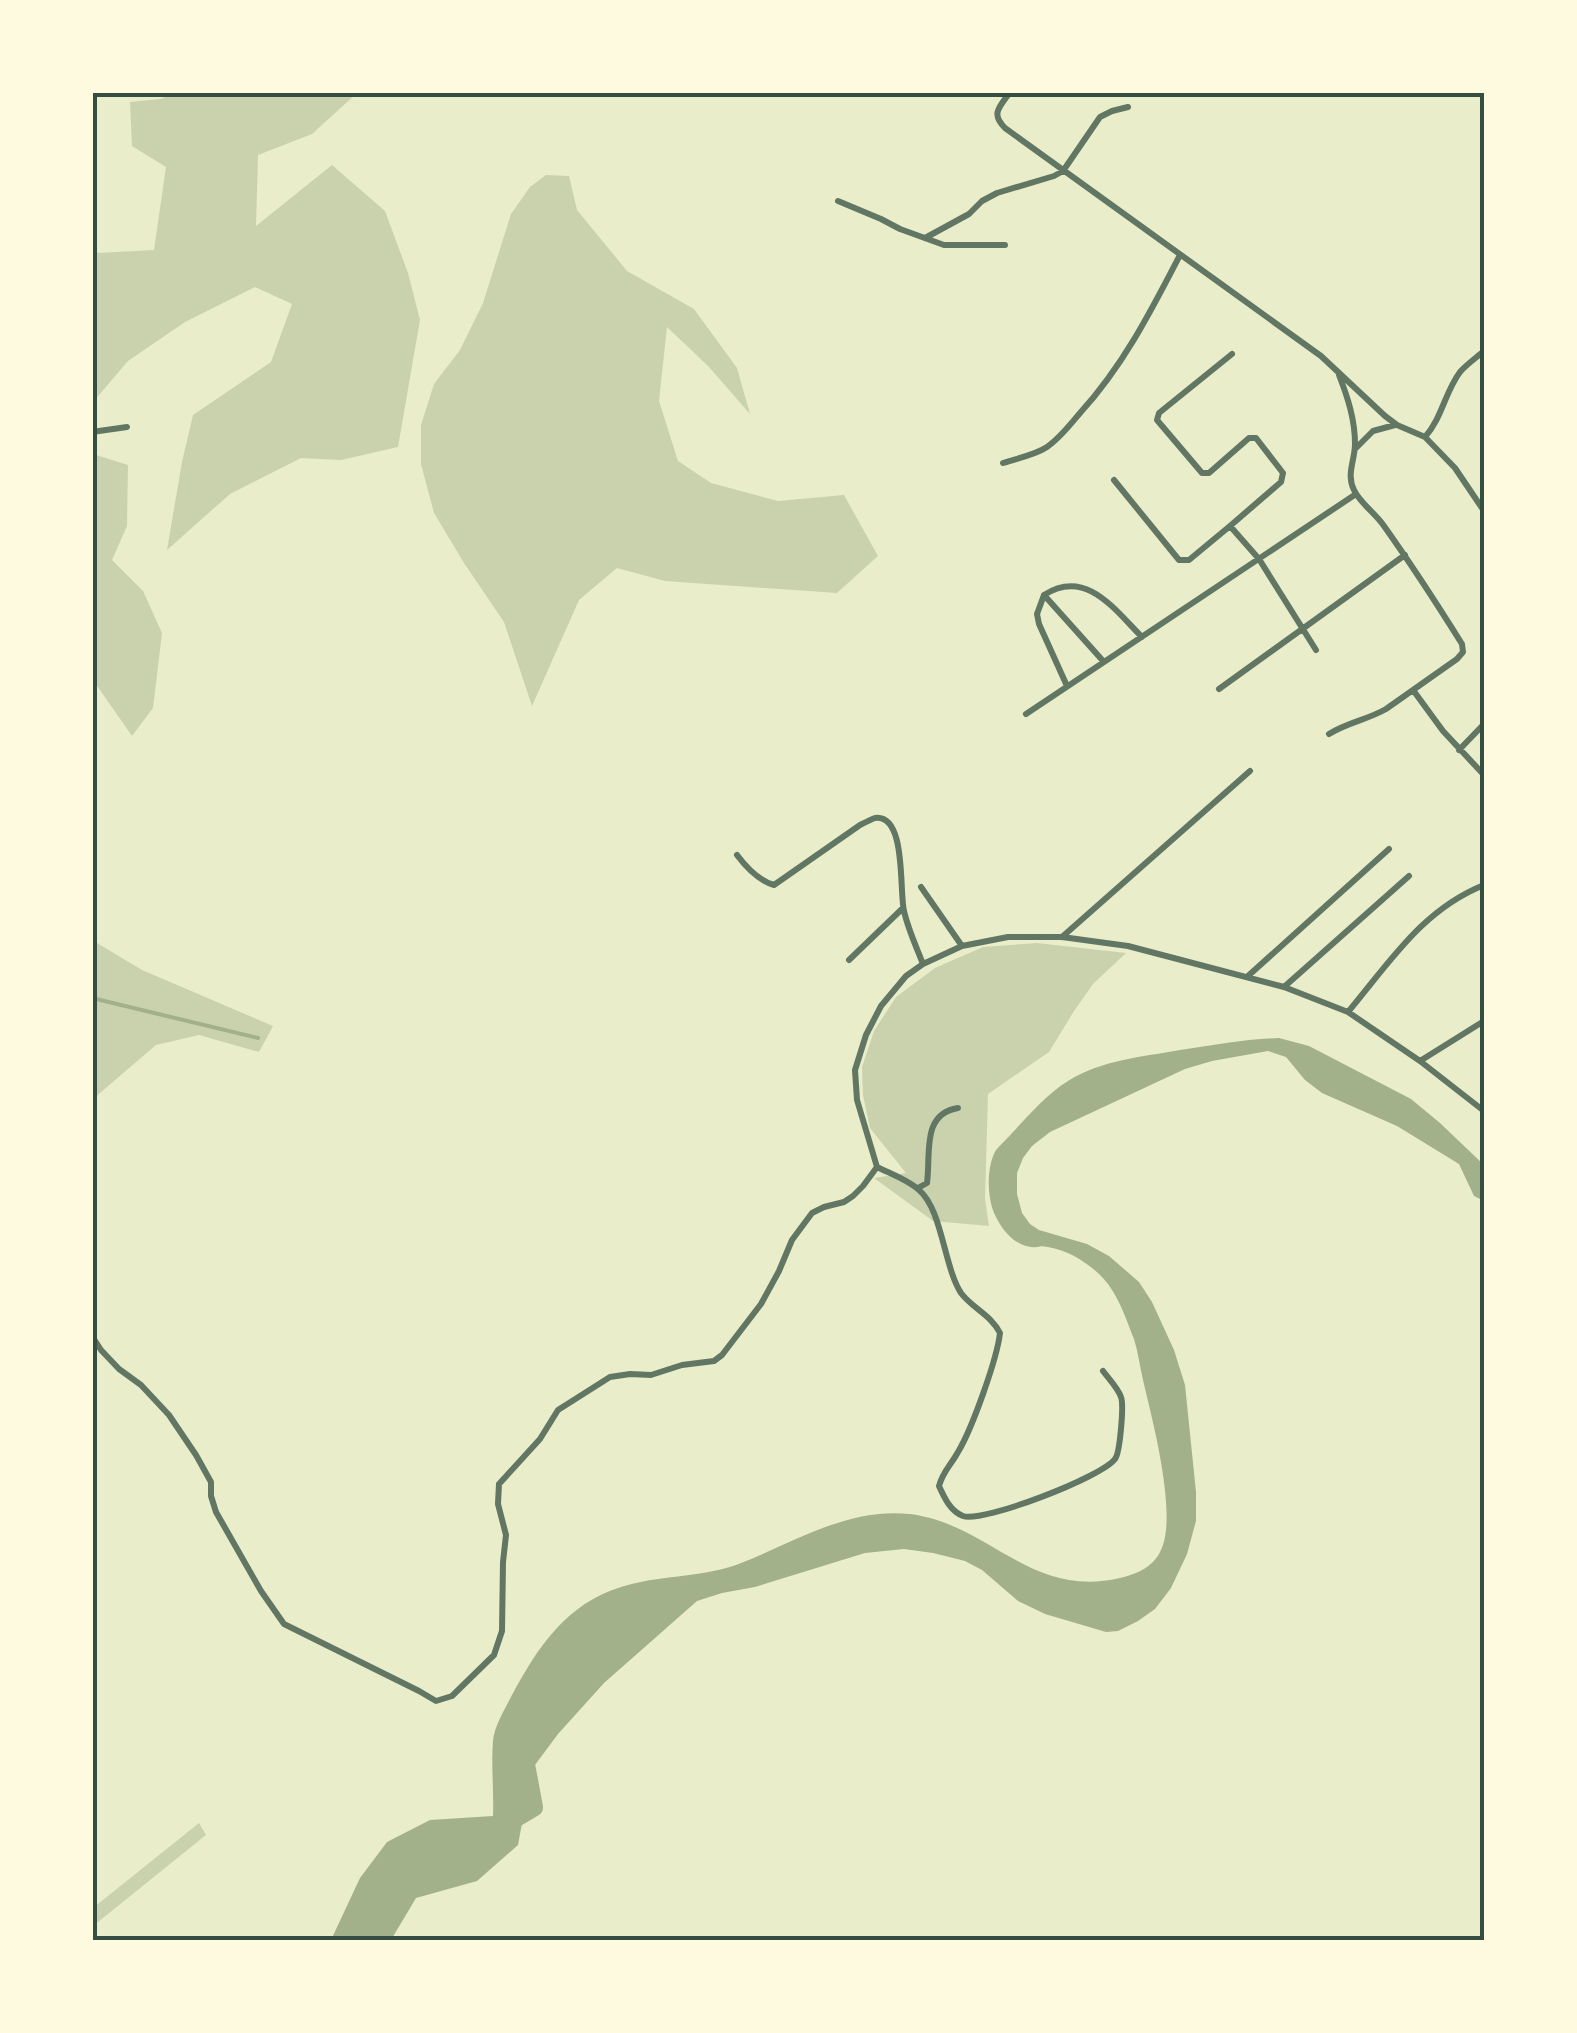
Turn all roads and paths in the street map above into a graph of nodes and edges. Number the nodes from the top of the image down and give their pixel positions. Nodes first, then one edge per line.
1 (1010, 92) edge
2 (1128, 107) dead end
3 (1063, 171) junction
4 (838, 201) dead end
5 (925, 238) junction
6 (1005, 246) dead end
7 (1180, 254) junction
8 (1484, 351) edge
9 (1232, 354) dead end
10 (1338, 372) junction
11 (1397, 425) junction
12 (127, 427) dead end
13 (92, 432) edge
14 (1426, 437) junction
15 (1355, 449) junction
16 (1004, 463) dead end
17 (1114, 480) dead end
18 (1356, 494) junction
19 (1484, 510) edge
20 (1230, 526) junction
21 (1405, 555) junction
22 (1259, 559) junction
23 (1044, 595) junction
24 (1302, 628) junction
25 (1142, 636) junction
26 (1316, 650) dead end
27 (1104, 662) junction
28 (1068, 686) junction
29 (1219, 689) dead end
30 (1413, 690) junction
31 (1026, 714) dead end
32 (1484, 724) edge
33 (1329, 734) dead end
34 (1459, 750) junction
35 (1250, 771) dead end
36 (1484, 775) edge
37 (1389, 850) dead end
38 (737, 855) dead end
39 (1410, 876) dead end
40 (1484, 885) edge
41 (921, 887) dead end
42 (903, 908) junction
43 (1062, 937) junction
44 (962, 946) junction
45 (848, 960) dead end
46 (924, 964) junction
47 (1247, 976) junction
48 (1284, 987) junction
49 (1348, 1012) junction
50 (1484, 1021) edge
51 (1420, 1061) junction
52 (958, 1108) dead end
53 (1484, 1110) edge
54 (877, 1167) junction
55 (918, 1188) junction
56 (92, 1336) edge
57 (1104, 1371) dead end

1 - 3 street
2 - 3 street
3 - 5 street
3 - 7 street
4 - 5 street
5 - 6 street
7 - 10 street
7 - 16 street
8 - 14 street
9 - 20 street
10 - 11 street
10 - 15 street
11 - 14 street
11 - 15 street
12 - 13 street
14 - 19 street
15 - 18 street
17 - 20 street
18 - 21 street
18 - 22 street
20 - 22 street
21 - 24 street
21 - 30 street
22 - 24 street
22 - 25 street
23 - 25 street
23 - 27 street
23 - 28 street
24 - 26 street
24 - 29 street
25 - 27 street
27 - 28 street
28 - 31 street
30 - 33 street
30 - 34 street
32 - 34 street
34 - 36 street
35 - 43 street
37 - 47 street
38 - 42 street
39 - 48 street
40 - 49 street
41 - 44 street
42 - 45 street
42 - 46 street
43 - 44 street
43 - 47 street
44 - 46 street
46 - 54 street
47 - 48 street
48 - 49 street
49 - 51 street
50 - 51 street
51 - 53 street
52 - 55 street
54 - 55 street
54 - 56 street
55 - 57 street

